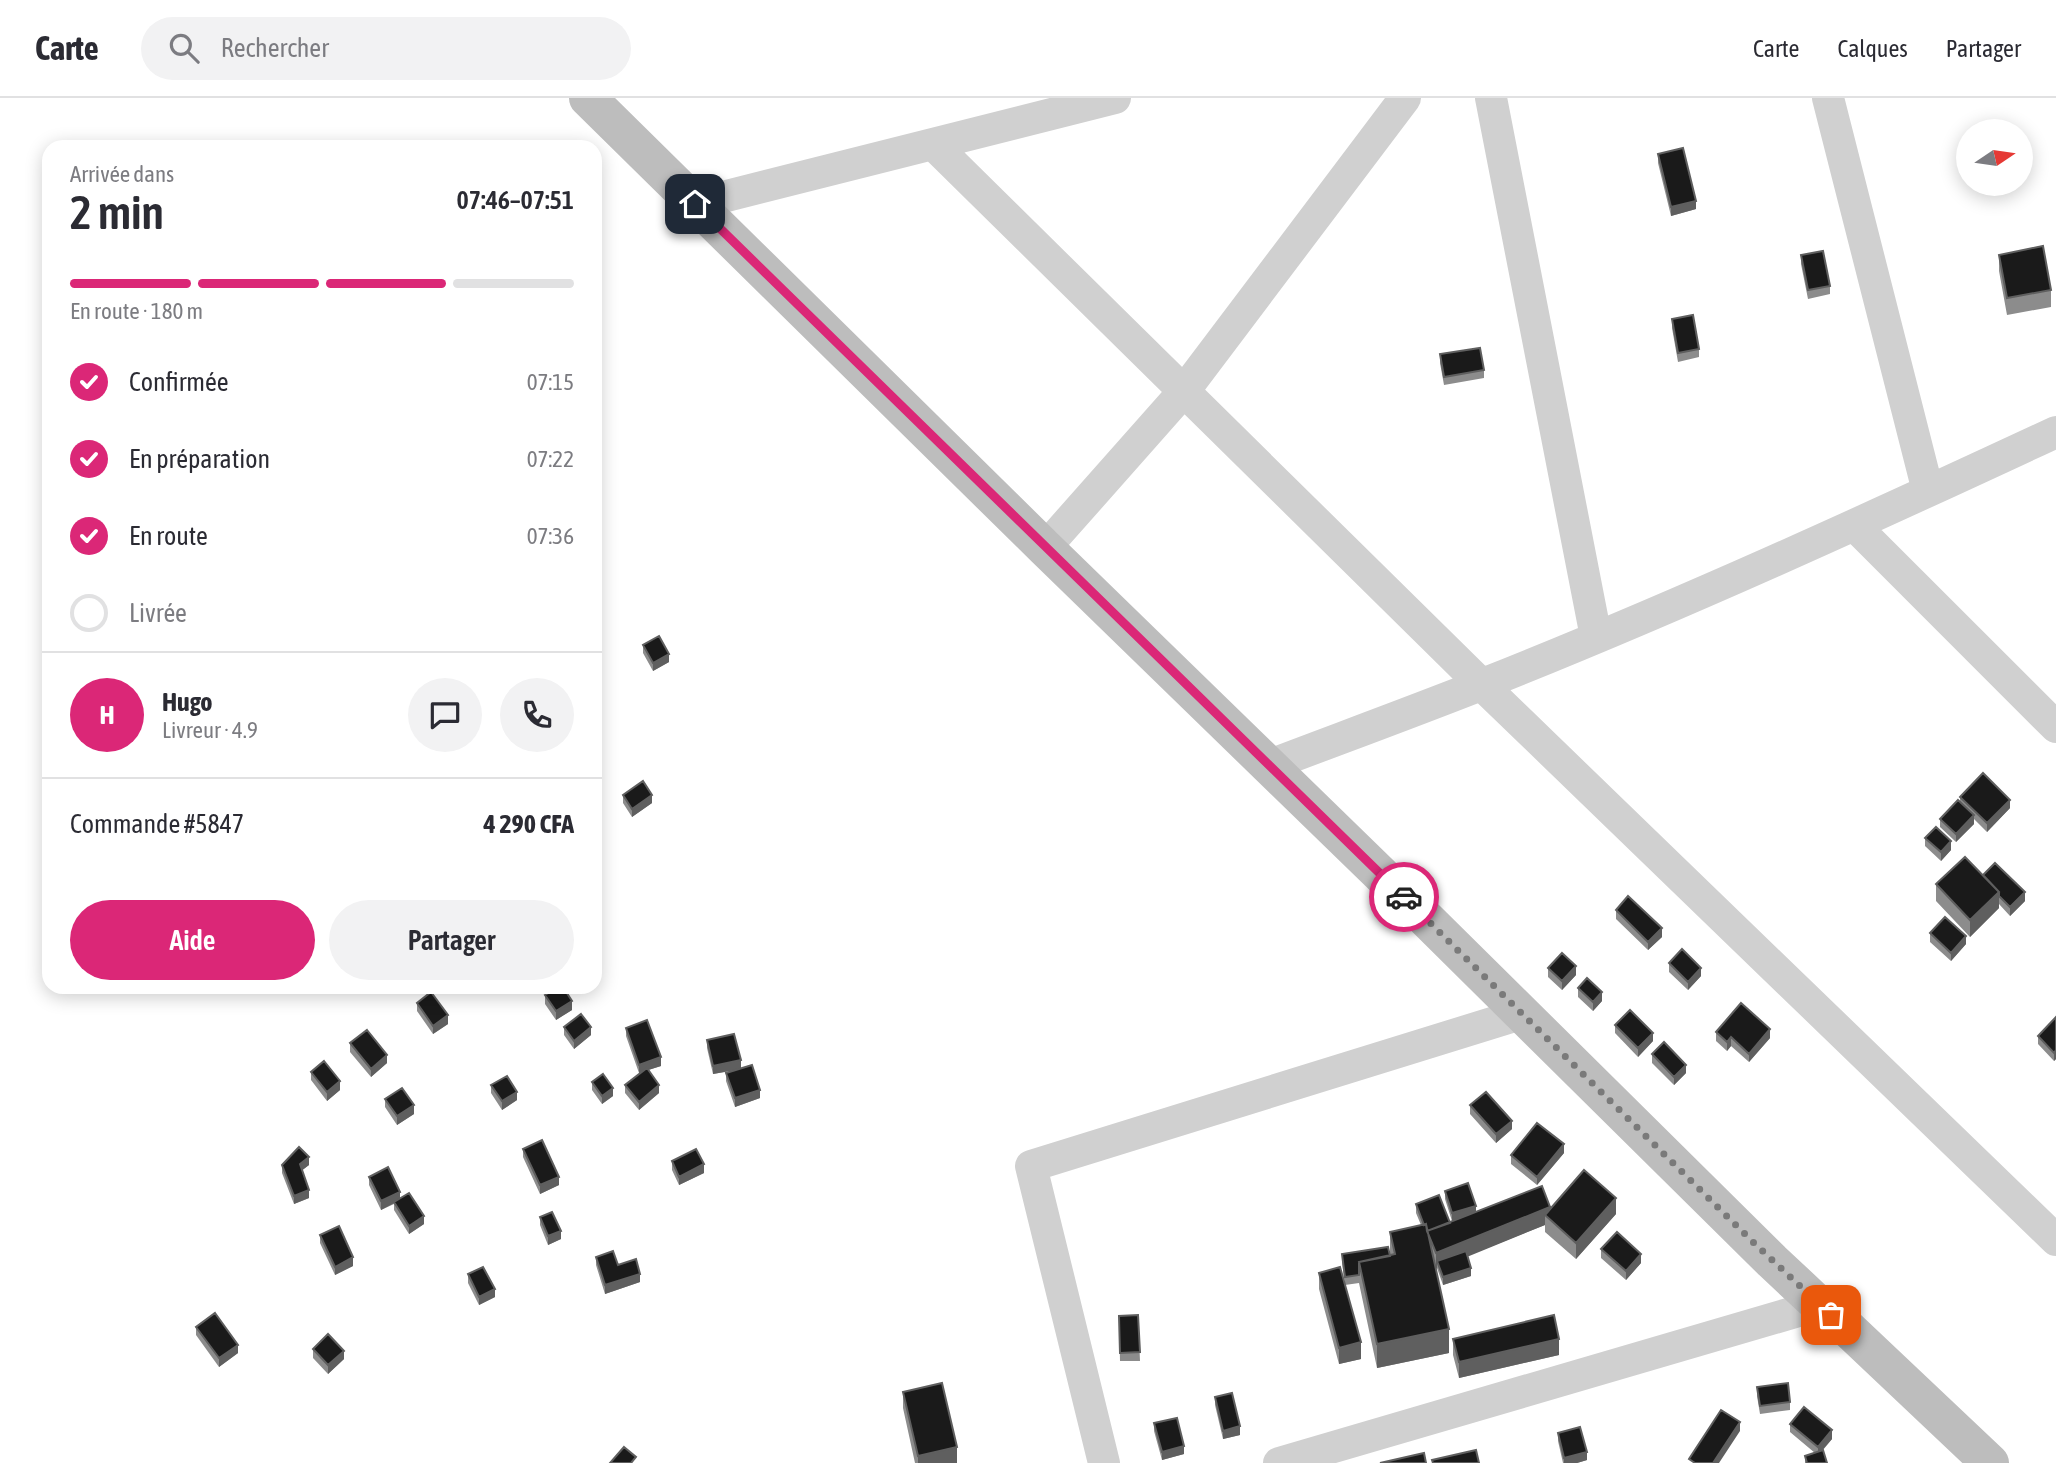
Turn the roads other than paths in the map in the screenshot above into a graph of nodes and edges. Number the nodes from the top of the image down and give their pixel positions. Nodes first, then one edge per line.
1 (588, 98) edge
2 (1115, 98) edge
3 (1405, 98) edge
4 (1490, 98) edge
5 (1828, 98) edge
6 (933, 144) junction
7 (695, 204) junction
8 (1184, 391) junction
9 (2056, 432) edge
10 (1928, 491) junction
11 (1854, 525) junction
12 (1045, 548) junction
13 (1597, 637) junction
14 (1482, 685) junction
15 (2056, 727) edge
16 (1270, 765) junction
17 (1521, 1014) junction
18 (2056, 1240) edge
19 (1819, 1305) junction
20 (1104, 1463) edge
21 (1279, 1463) edge
22 (1990, 1463) edge

1 - 7 street
2 - 6 street
3 - 8 street
4 - 13 street
5 - 10 street
6 - 7 street
6 - 8 street
7 - 12 street
8 - 12 street
8 - 14 street
9 - 10 street
10 - 11 street
11 - 13 street
11 - 15 street
12 - 16 street
13 - 14 street
14 - 16 street
14 - 18 street
16 - 17 street
17 - 19 street
17 - 20 street
19 - 21 street
19 - 22 street

